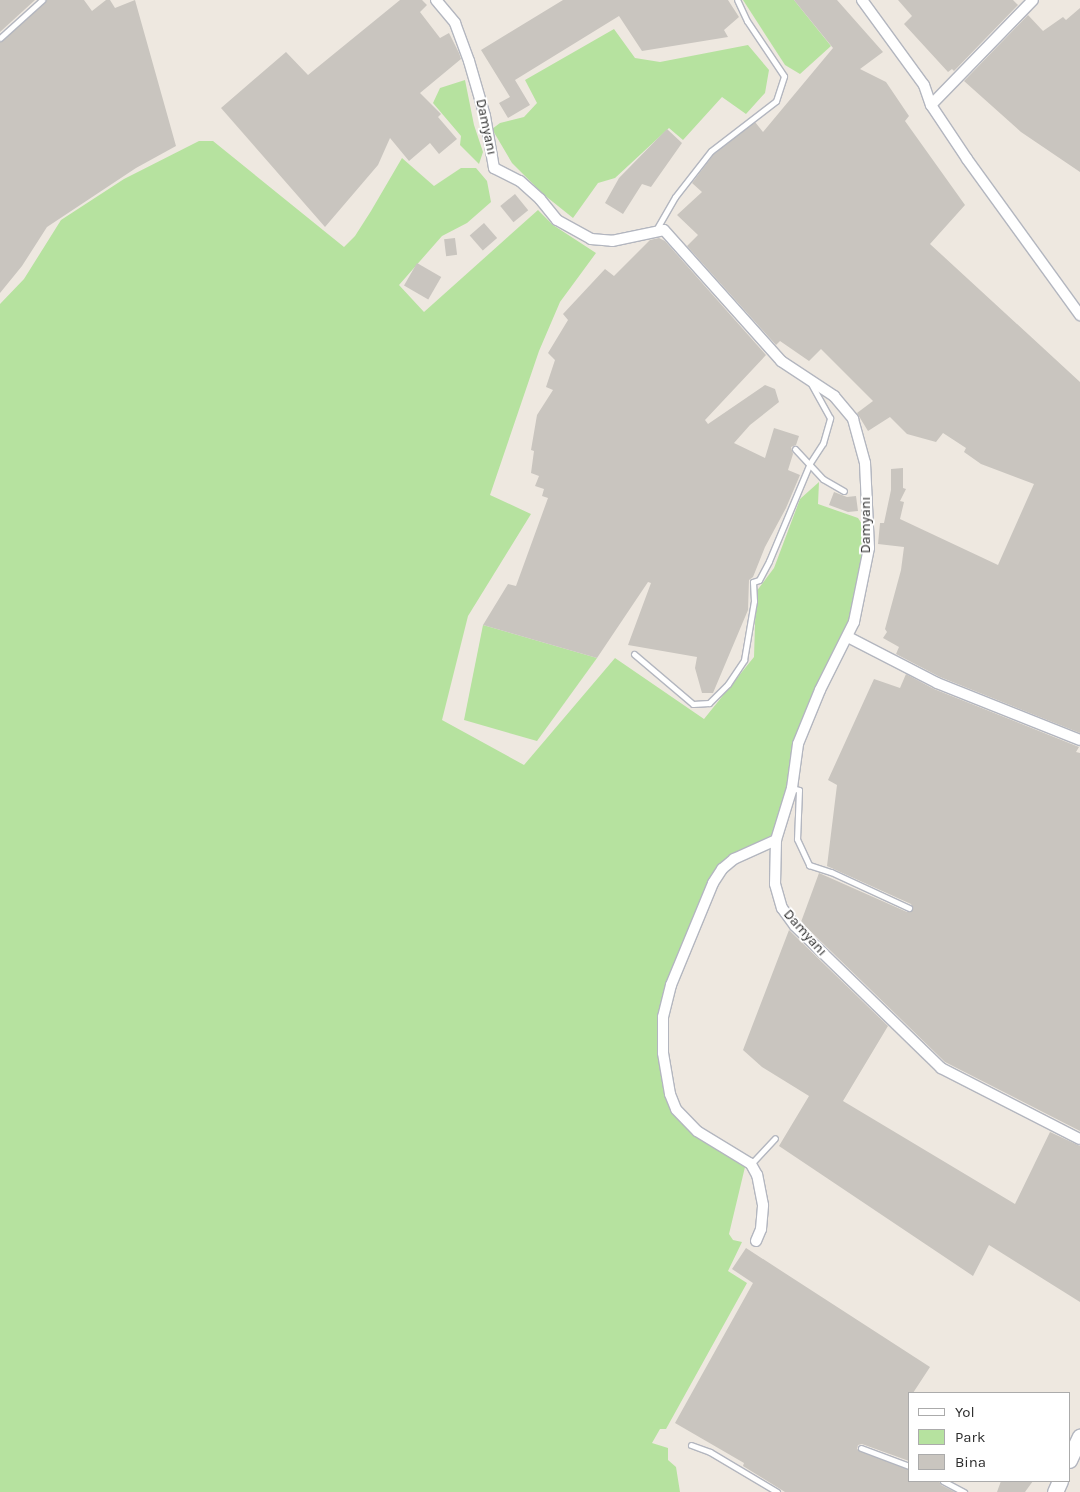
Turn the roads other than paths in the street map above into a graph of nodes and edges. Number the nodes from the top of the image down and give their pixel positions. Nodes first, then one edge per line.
1 (42, 0) edge
2 (436, 0) edge
3 (737, 0) edge
4 (862, 0) edge
5 (1033, 0) edge
6 (0, 38) edge
7 (931, 105) junction
8 (656, 231) junction
9 (1080, 315) edge
10 (807, 376) junction
11 (795, 449) dead end
12 (810, 463) junction
13 (844, 491) dead end
14 (848, 637) junction
15 (634, 654) dead end
16 (1080, 740) edge
17 (792, 788) junction
18 (776, 840) junction
19 (909, 908) dead end
20 (776, 1138) dead end
21 (1080, 1139) edge
22 (751, 1164) junction
23 (756, 1241) dead end
24 (1080, 1436) edge
25 (691, 1445) dead end
26 (861, 1448) dead end
27 (1070, 1458) edge
28 (908, 1466) edge
29 (945, 1482) edge
30 (777, 1492) edge
31 (964, 1492) edge

1 - 6 lane
2 - 8 street, Damyanı
3 - 8 lane
4 - 7 street
5 - 7 street
7 - 9 street
8 - 10 street, Damyanı
10 - 12 lane
10 - 14 street, Damyanı
11 - 12 lane
12 - 13 lane
12 - 15 lane
14 - 16 street
14 - 17 street, Damyanı
17 - 18 street, Damyanı
17 - 19 lane
18 - 21 street, Damyanı
18 - 22 street
20 - 22 lane
22 - 23 street
24 - 27 street
25 - 30 lane
26 - 28 lane
29 - 31 lane

